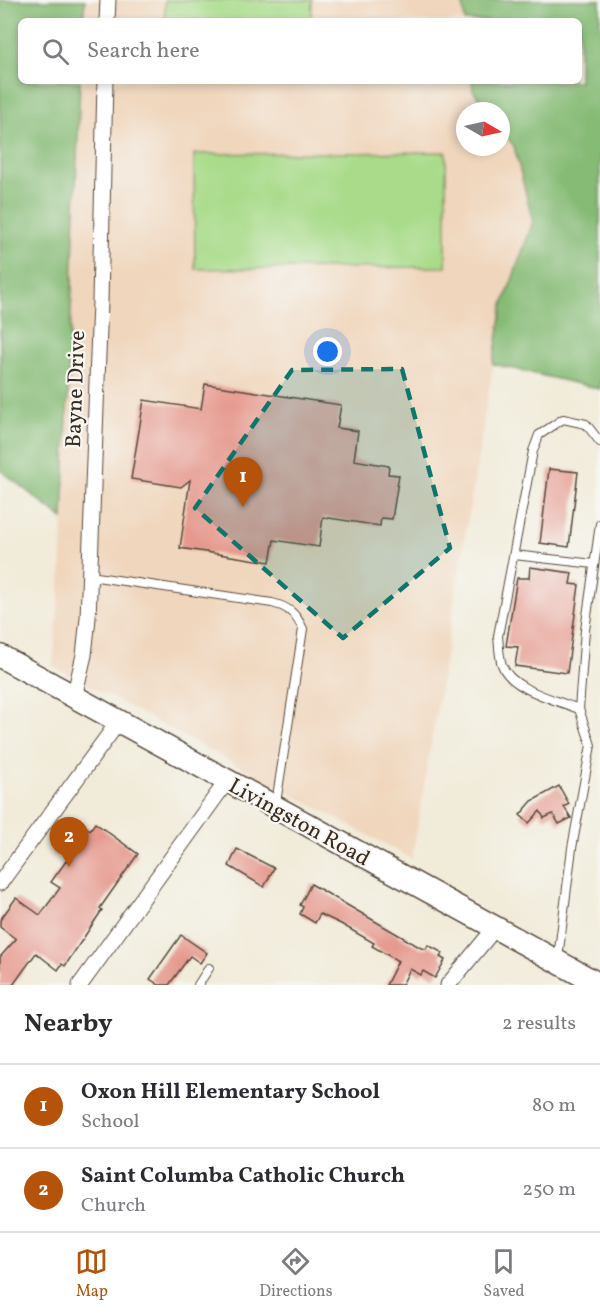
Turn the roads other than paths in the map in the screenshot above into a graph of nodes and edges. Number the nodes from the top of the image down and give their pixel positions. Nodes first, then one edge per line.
1 (108, 0) edge
2 (107, 18) edge
3 (105, 84) edge
4 (600, 442) edge
5 (600, 524) edge
6 (514, 555) junction
7 (594, 564) junction
8 (90, 576) junction
9 (0, 656) edge
10 (74, 697) junction
11 (579, 709) junction
12 (120, 722) junction
13 (227, 781) junction
14 (276, 807) junction
15 (0, 883) edge
16 (495, 928) junction
17 (558, 962) junction
18 (209, 968) dead end
19 (80, 985) edge
20 (198, 985) edge
21 (448, 985) edge
22 (600, 985) edge

1 - 2 street
3 - 8 street, Bayne Drive
4 - 6 lane
5 - 7 lane
6 - 7 lane
6 - 11 lane
7 - 11 lane
8 - 10 street, Bayne Drive
8 - 14 lane
9 - 10 main road, Livingston Road
10 - 12 main road, Livingston Road
11 - 17 lane
12 - 13 main road, Livingston Road
12 - 15 street
13 - 14 main road, Livingston Road
13 - 19 street
14 - 16 main road, Livingston Road
16 - 17 main road, Livingston Road
16 - 21 street
17 - 22 main road, Livingston Road
18 - 20 lane

